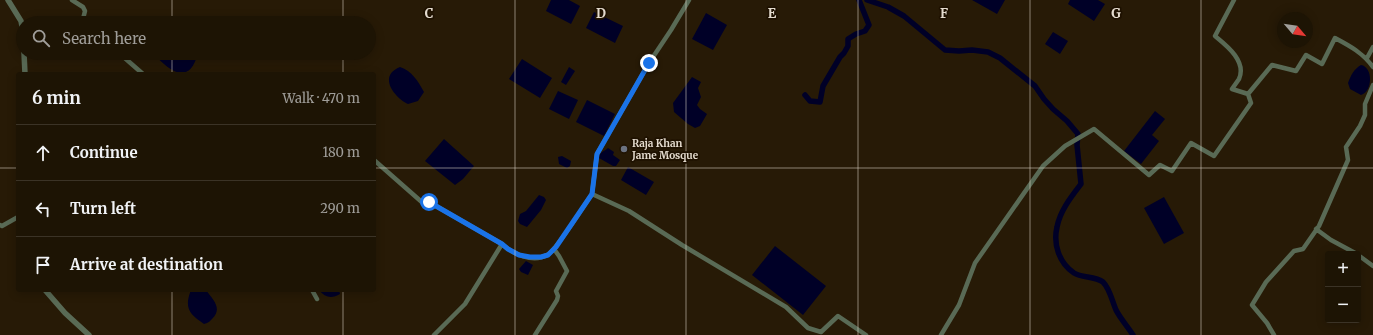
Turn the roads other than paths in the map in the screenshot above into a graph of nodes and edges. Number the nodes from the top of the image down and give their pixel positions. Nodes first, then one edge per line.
1 (8, 0) edge
2 (72, 0) edge
3 (689, 0) edge
4 (1234, 0) edge
5 (17, 16) edge
6 (84, 16) edge
7 (1373, 48) edge
8 (1366, 58) junction
9 (24, 60) edge
10 (127, 60) edge
11 (1373, 67) edge
12 (25, 72) edge
13 (141, 72) edge
14 (1373, 85) edge
15 (1248, 94) junction
16 (376, 162) edge
17 (592, 194) junction
18 (16, 218) edge
19 (0, 225) edge
20 (1316, 229) junction
21 (502, 244) junction
22 (554, 250) junction
23 (1351, 251) edge
24 (1361, 257) edge
25 (1373, 266) edge
26 (47, 292) edge
27 (313, 292) edge
28 (317, 299) dead end
29 (89, 335) edge
30 (434, 335) edge
31 (535, 335) edge
32 (866, 335) edge
33 (941, 335) edge
34 (1274, 335) edge

1 - 5 street
2 - 6 street
3 - 17 street
4 - 15 street
7 - 8 street
8 - 11 street
8 - 15 street
9 - 12 street
10 - 13 street
14 - 20 street
15 - 33 street
16 - 21 street
17 - 22 street
17 - 32 street
18 - 19 street
20 - 23 street
20 - 34 street
21 - 22 street
21 - 30 street
22 - 31 street
24 - 25 street
26 - 29 street
27 - 28 street

